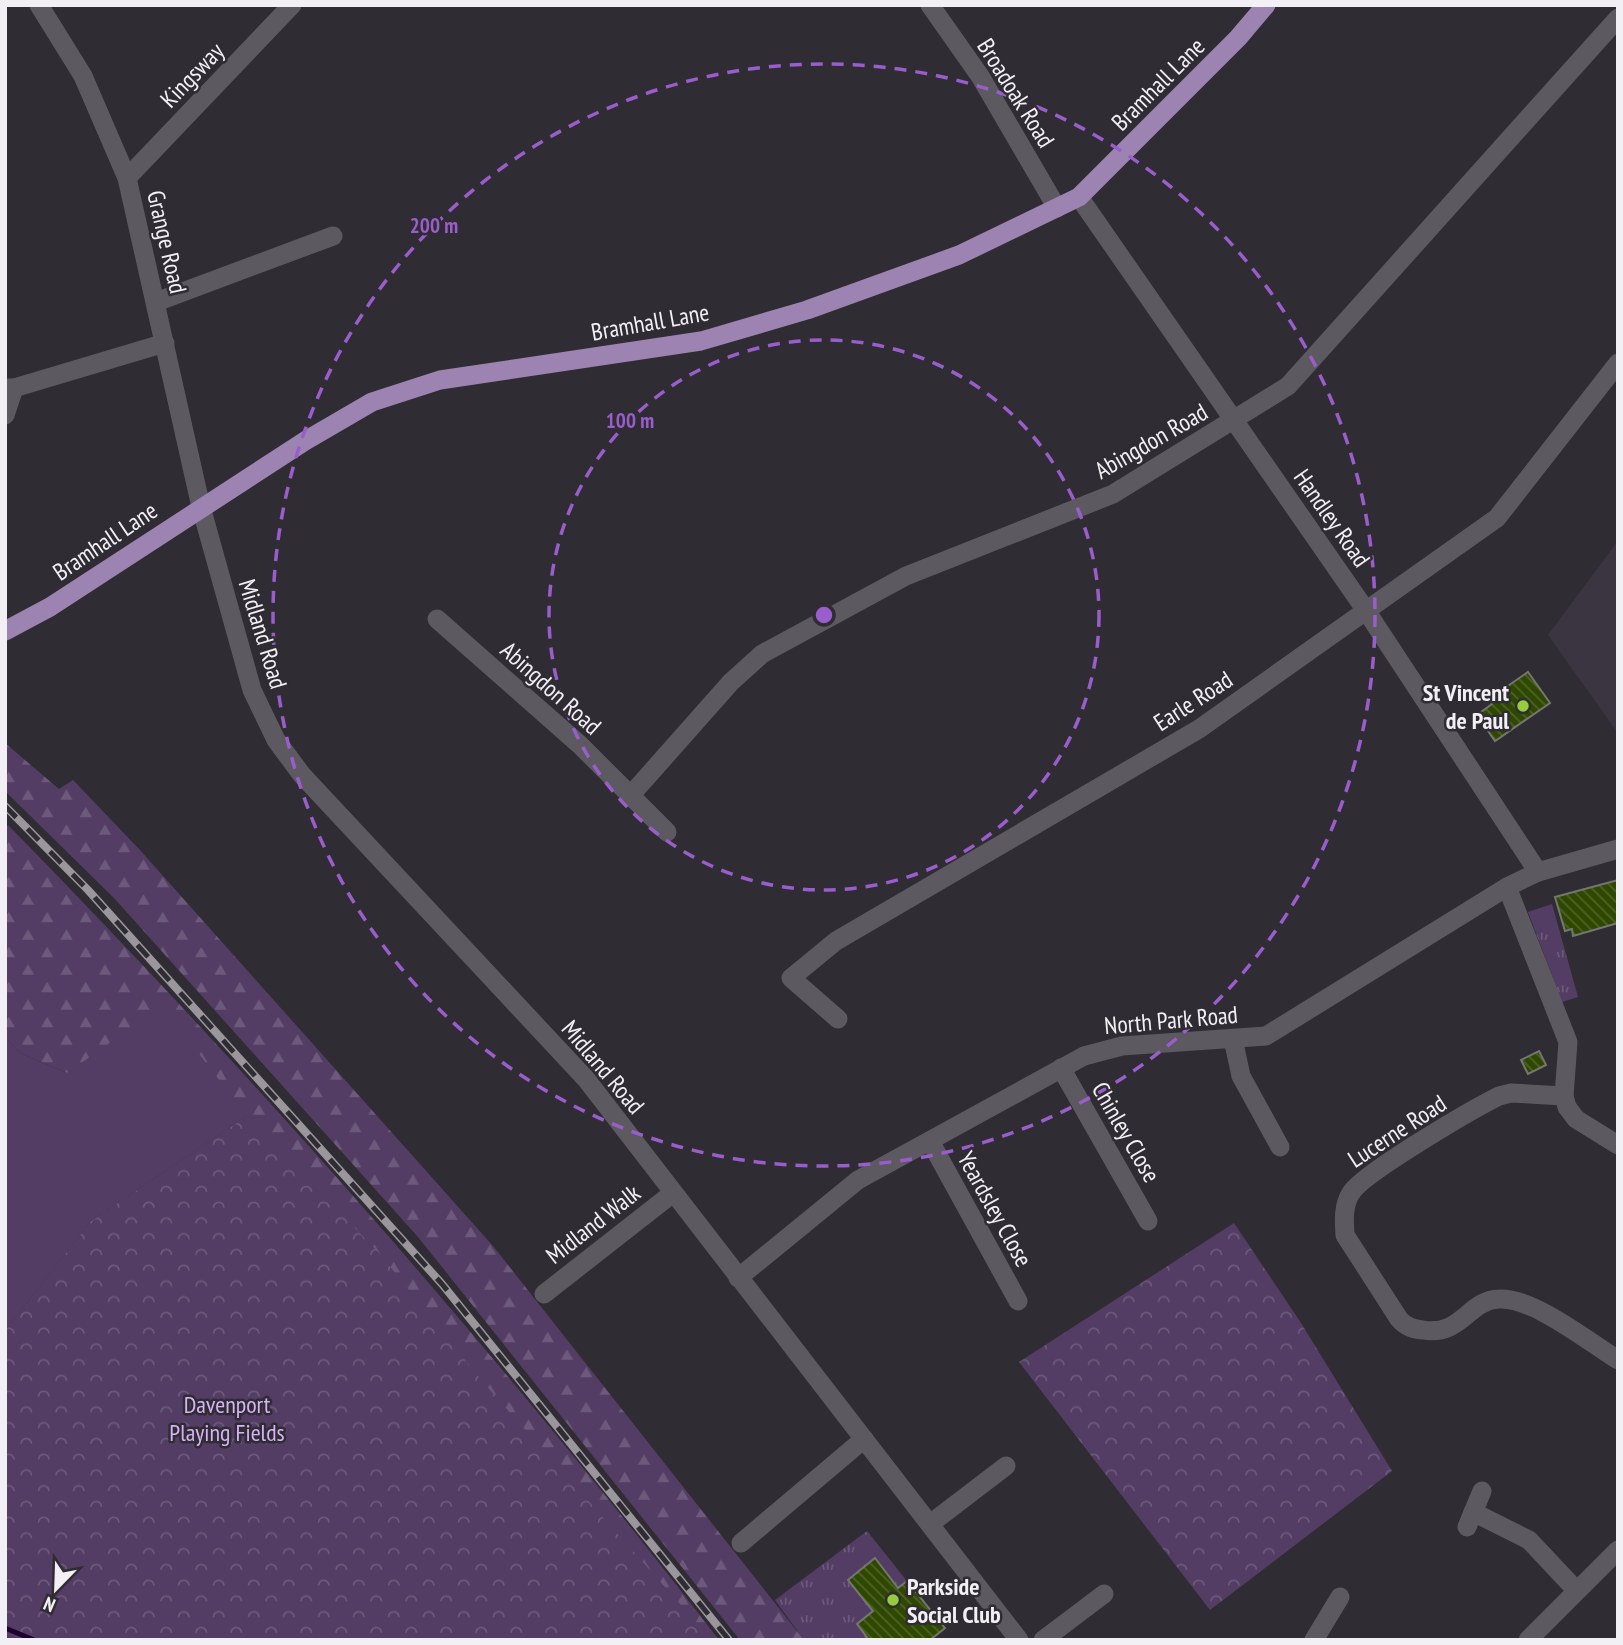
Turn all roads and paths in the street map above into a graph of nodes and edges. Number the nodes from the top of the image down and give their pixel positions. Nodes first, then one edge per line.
1 (39, 5) edge
2 (292, 5) edge
3 (930, 5) edge
4 (1266, 5) edge
5 (1618, 18) edge
6 (127, 178) junction
7 (1079, 197) junction
8 (1057, 208) junction
9 (333, 236) dead end
10 (156, 302) junction
11 (165, 343) junction
12 (1618, 363) edge
13 (10, 388) edge
14 (5, 415) edge
15 (1235, 420) junction
16 (201, 507) junction
17 (1367, 612) junction
18 (437, 620) dead end
19 (5, 631) edge
20 (630, 796) junction
21 (667, 832) dead end
22 (1618, 849) edge
23 (1538, 872) junction
24 (1507, 887) junction
25 (838, 1019) dead end
26 (1233, 1039) junction
27 (1061, 1068) junction
28 (1564, 1096) junction
29 (930, 1142) junction
30 (1618, 1145) edge
31 (1280, 1147) dead end
32 (673, 1194) junction
33 (1148, 1221) dead end
34 (738, 1278) junction
35 (544, 1294) dead end
36 (1018, 1301) dead end
37 (1618, 1360) edge
38 (864, 1439) junction
39 (1006, 1466) dead end
40 (1482, 1491) dead end
41 (930, 1524) junction
42 (741, 1543) dead end
43 (1618, 1550) edge
44 (1576, 1590) junction
45 (1104, 1594) dead end
46 (1340, 1597) dead end
47 (1019, 1640) edge
48 (1043, 1640) edge
49 (1314, 1640) edge
50 (1528, 1640) edge

1 - 6 street, Grange Road
2 - 6 street, Kingsway
3 - 8 street, Broadoak Road
4 - 7 main road, Bramhall Lane
5 - 15 street, Abingdon Road
6 - 10 street, Grange Road
7 - 8 main road, Bramhall Lane
7 - 15 street, Handley Road
8 - 16 main road, Bramhall Lane
9 - 10 street
10 - 11 street, Grange Road
11 - 13 street
11 - 16 street, Grange Road
12 - 17 street, Earle Road
13 - 14 street
15 - 17 street, Handley Road
15 - 20 street, Abingdon Road
16 - 19 main road, Bramhall Lane
16 - 32 street, Midland Road
17 - 23 street, Handley Road
17 - 25 street, Earle Road
18 - 20 street, Abingdon Road
20 - 21 street, Abingdon Road
22 - 23 street, North Park Road
23 - 24 street, North Park Road
24 - 26 street, North Park Road
24 - 28 street
26 - 27 street, North Park Road
26 - 31 street
27 - 29 street, North Park Road
27 - 33 street, Chinley Close
28 - 30 street
28 - 37 street, Lucerne Road
29 - 34 street, North Park Road
29 - 36 street, Yeardsley Close
32 - 34 street, Midland Road
32 - 35 street, Midland Walk
34 - 38 street, Midland Road
38 - 41 street, Midland Road
38 - 42 street
39 - 41 street
40 - 44 street
41 - 47 street, Midland Road
43 - 44 street
44 - 50 street
45 - 48 street
46 - 49 street

